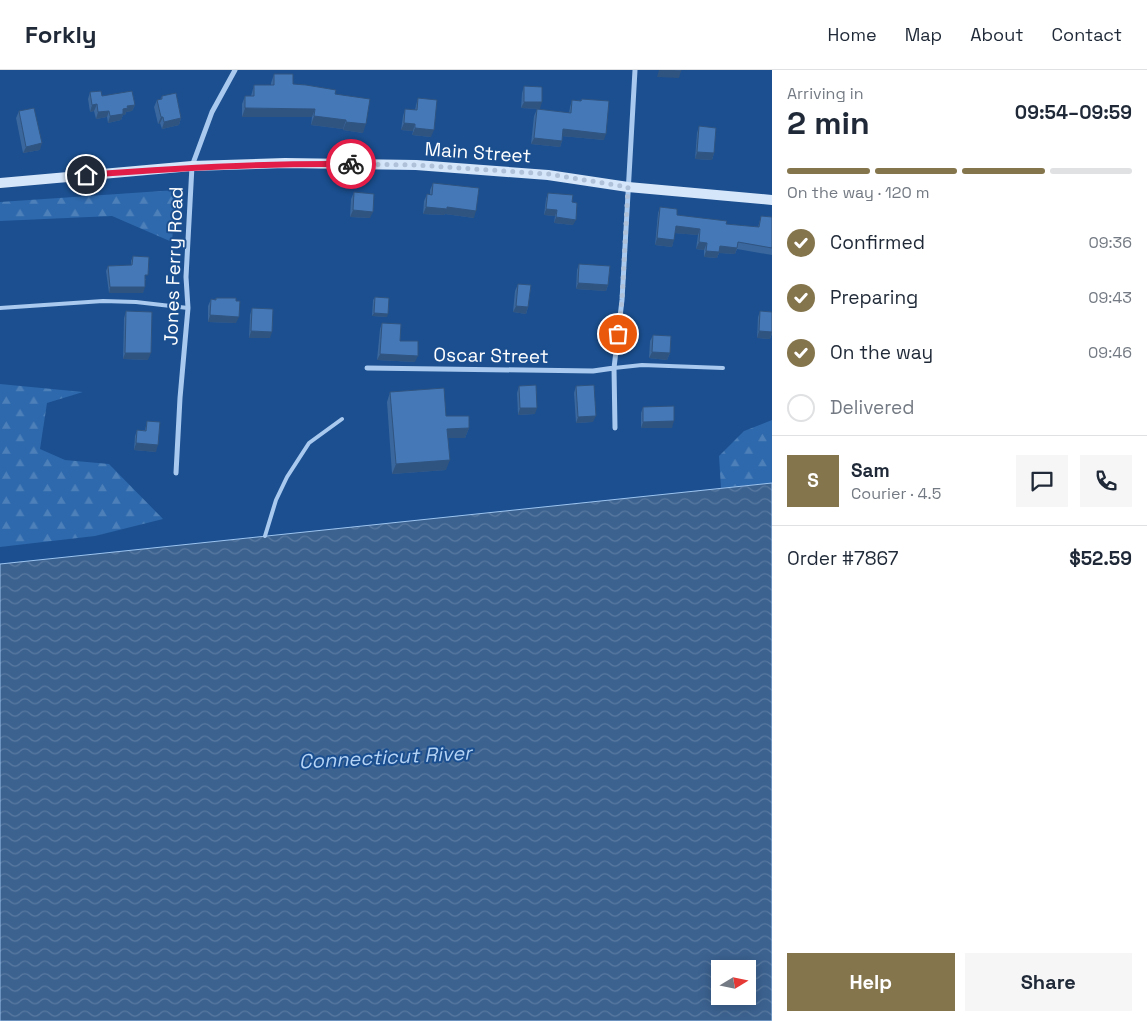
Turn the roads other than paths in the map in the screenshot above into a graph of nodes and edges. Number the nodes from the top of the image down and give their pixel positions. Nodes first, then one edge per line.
1 (235, 70) edge
2 (635, 70) edge
3 (192, 166) junction
4 (0, 184) edge
5 (628, 187) junction
6 (772, 200) edge
7 (0, 308) edge
8 (188, 308) junction
9 (367, 368) dead end
10 (614, 368) junction
11 (723, 368) dead end
12 (342, 420) dead end
13 (616, 428) dead end
14 (176, 473) dead end
15 (265, 536) dead end

1 - 3 street, Jones Ferry Road
2 - 5 street
3 - 4 main road, Main Street
3 - 5 main road, Main Street
3 - 8 street, Jones Ferry Road
5 - 6 main road, Main Street
5 - 10 street
7 - 8 lane
8 - 14 street, Jones Ferry Road
9 - 10 street, Oscar Street
10 - 11 lane
10 - 13 street
12 - 15 lane

